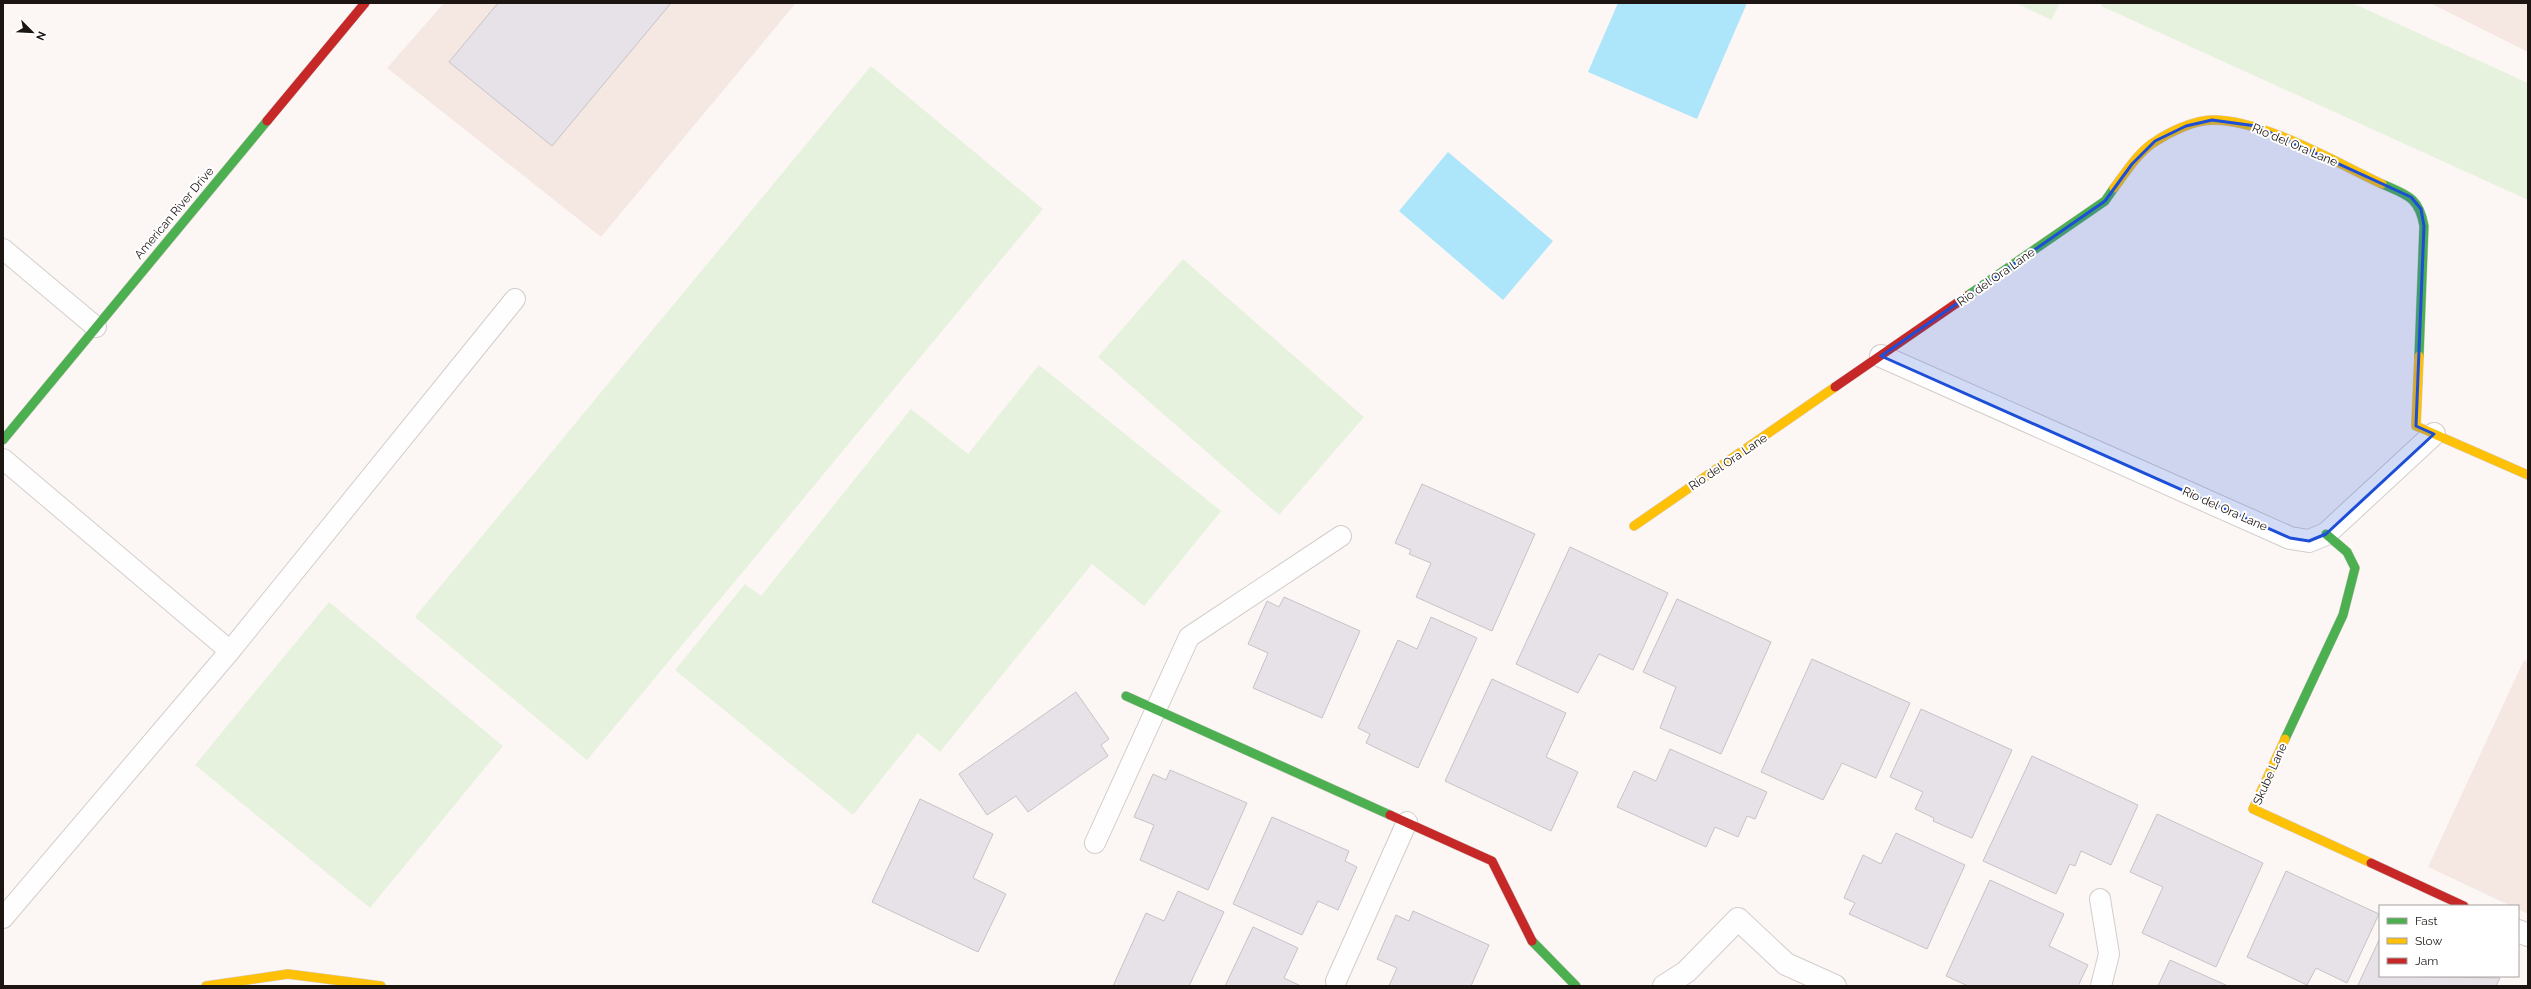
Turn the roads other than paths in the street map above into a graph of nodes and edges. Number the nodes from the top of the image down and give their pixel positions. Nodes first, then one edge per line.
1 (365, 3) edge
2 (3, 249) edge
3 (515, 299) dead end
4 (96, 327) junction
5 (1881, 356) junction
6 (2434, 434) junction
7 (3, 440) edge
8 (3, 458) edge
9 (2528, 475) edge
10 (1634, 526) dead end
11 (2326, 534) junction
12 (1340, 536) dead end
13 (230, 651) junction
14 (1126, 696) dead end
15 (1157, 709) junction
16 (1407, 822) junction
17 (1095, 843) dead end
18 (2100, 899) dead end
19 (2462, 905) edge
20 (3, 918) edge
21 (1336, 981) dead end
22 (206, 986) edge
23 (381, 986) edge
24 (1576, 986) edge
25 (1664, 986) edge
26 (1835, 986) edge
27 (2101, 986) edge

1 - 4 street, American River Drive
2 - 4 lane
3 - 13 lane
4 - 7 street, American River Drive
5 - 6 street, Rio del Ora Lane
5 - 10 street, Rio del Ora Lane
5 - 11 street, Rio del Ora Lane
6 - 9 street, Rio del Ora Lane
6 - 11 street, Rio del Ora Lane
8 - 13 lane
11 - 19 street, Skube Lane
12 - 15 lane
13 - 20 lane
14 - 15 street
15 - 16 street
15 - 17 lane
16 - 21 lane
16 - 24 street
18 - 27 lane
22 - 23 street
25 - 26 street

